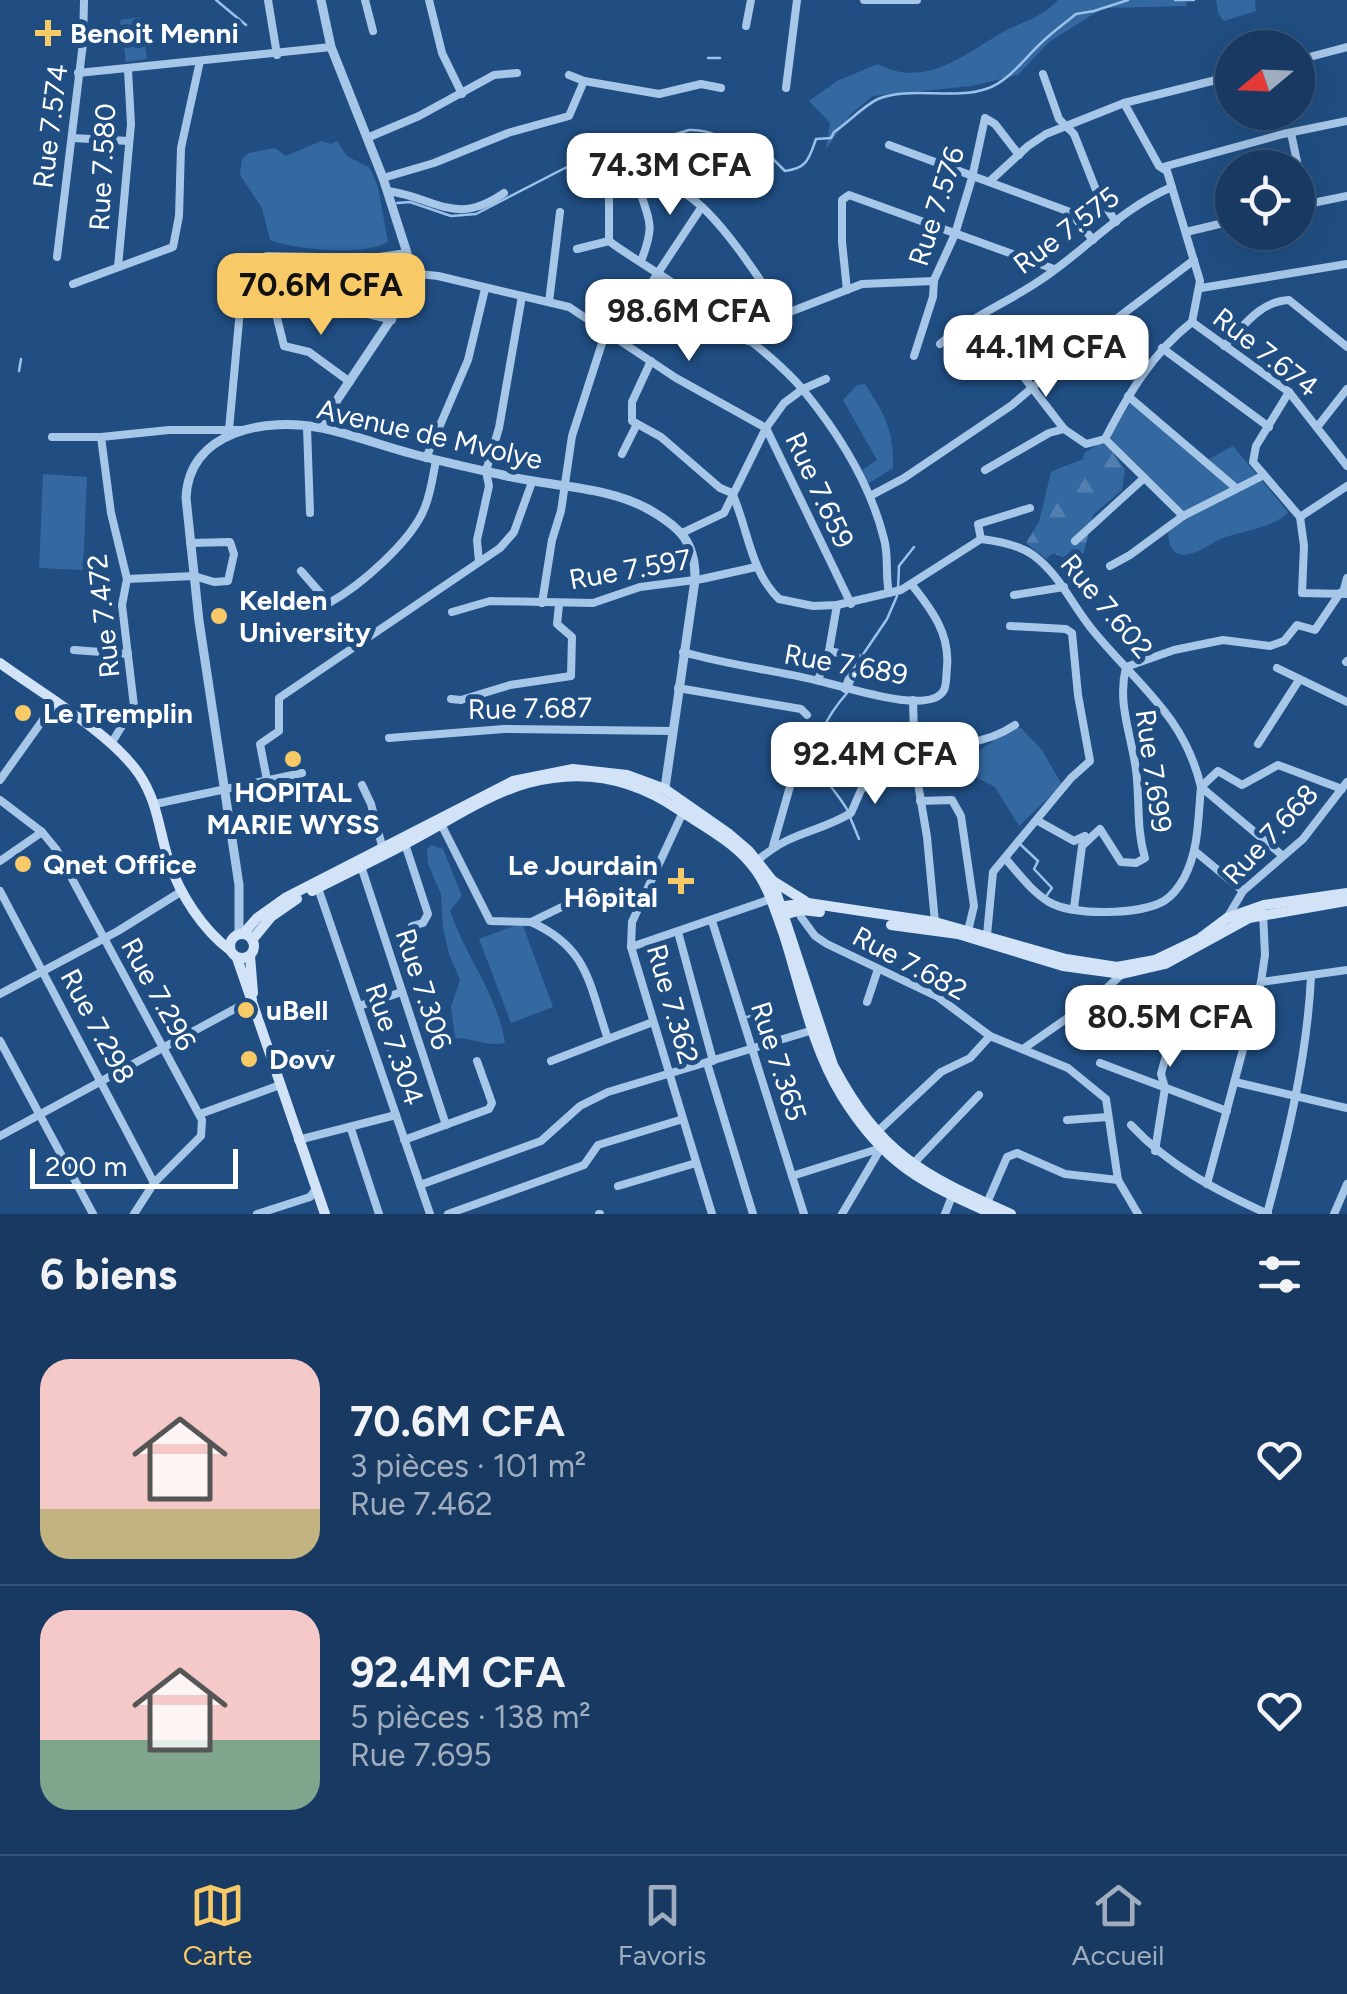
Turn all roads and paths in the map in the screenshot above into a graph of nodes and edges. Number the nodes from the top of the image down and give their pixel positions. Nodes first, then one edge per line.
1 (84, 0) edge
2 (268, 0) edge
3 (321, 0) edge
4 (365, 0) edge
5 (429, 0) edge
6 (751, 0) edge
7 (798, 0) edge
8 (864, 0) edge
9 (917, 0) edge
10 (746, 26) dead end
11 (373, 31) dead end
12 (1347, 46) edge
13 (331, 47) junction
14 (277, 55) junction
15 (1315, 55) edge
16 (200, 61) junction
17 (128, 70) junction
18 (78, 73) junction
19 (517, 73) dead end
20 (1043, 74) dead end
21 (569, 75) dead end
22 (584, 80) junction
23 (1215, 80) edge
24 (721, 88) dead end
25 (786, 88) dead end
26 (462, 94) junction
27 (1124, 103) junction
28 (1347, 121) edge
29 (1068, 128) junction
30 (1290, 133) junction
31 (72, 138) junction
32 (367, 138) junction
33 (129, 141) junction
34 (889, 145) dead end
35 (1293, 150) edge
36 (1019, 155) junction
37 (647, 160) dead end
38 (1163, 167) junction
39 (383, 178) junction
40 (972, 178) junction
41 (638, 181) junction
42 (990, 181) junction
43 (609, 187) dead end
44 (1172, 187) junction
45 (388, 191) junction
46 (504, 194) dead end
47 (1347, 196) edge
48 (1315, 202) edge
49 (701, 208) junction
50 (560, 212) dead end
51 (1116, 222) junction
52 (1215, 225) edge
53 (1186, 232) junction
54 (955, 234) junction
55 (1094, 240) junction
56 (609, 241) junction
57 (578, 249) dead end
58 (407, 253) junction
59 (267, 256) dead end
60 (57, 257) dead end
61 (641, 260) junction
62 (1194, 260) junction
63 (1347, 264) edge
64 (118, 267) junction
65 (1054, 269) junction
66 (656, 272) junction
67 (409, 273) junction
68 (934, 280) junction
69 (73, 284) dead end
70 (485, 288) junction
71 (1201, 288) junction
72 (847, 290) junction
73 (522, 296) junction
74 (549, 302) junction
75 (275, 310) junction
76 (782, 315) junction
77 (982, 315) junction
78 (392, 320) junction
79 (1192, 322) junction
80 (1101, 330) junction
81 (606, 334) junction
82 (748, 341) junction
83 (625, 343) junction
84 (940, 344) dead end
85 (1224, 346) junction
86 (1347, 347) edge
87 (1162, 348) junction
88 (914, 356) dead end
89 (652, 361) junction
90 (1144, 374) junction
91 (826, 379) dead end
92 (350, 382) junction
93 (1034, 386) junction
94 (802, 389) junction
95 (1347, 389) edge
96 (1289, 392) junction
97 (1128, 396) junction
98 (638, 424) junction
99 (1318, 426) junction
100 (319, 427) junction
101 (1269, 427) junction
102 (307, 428) junction
103 (766, 428) junction
104 (1064, 429) junction
105 (235, 430) junction
106 (101, 436) junction
107 (52, 437) dead end
108 (1106, 439) junction
109 (622, 454) dead end
110 (431, 459) junction
111 (1347, 466) edge
112 (985, 470) dead end
113 (486, 471) junction
114 (1264, 475) junction
115 (1143, 479) junction
116 (532, 482) junction
117 (563, 486) junction
118 (1347, 486) edge
119 (1236, 488) junction
120 (732, 492) junction
121 (870, 496) junction
122 (1030, 508) dead end
123 (310, 513) dead end
124 (1183, 516) junction
125 (1300, 517) junction
126 (682, 533) junction
127 (981, 538) junction
128 (1075, 541) dead end
129 (190, 543) junction
130 (478, 562) junction
131 (1110, 566) dead end
132 (756, 567) junction
133 (301, 571) dead end
134 (194, 576) junction
135 (1347, 578) edge
136 (127, 579) junction
137 (695, 580) junction
138 (912, 585) junction
139 (1064, 588) junction
140 (889, 593) junction
141 (1343, 593) edge
142 (1014, 595) dead end
143 (542, 602) junction
144 (559, 604) junction
145 (837, 604) junction
146 (851, 604) junction
147 (452, 612) dead end
148 (1085, 620) junction
149 (1010, 626) dead end
150 (1072, 634) junction
151 (74, 650) dead end
152 (828, 650) junction
153 (684, 652) junction
154 (128, 654) junction
155 (0, 664) edge
156 (1126, 666) junction
157 (1277, 668) dead end
158 (818, 680) junction
159 (1299, 680) junction
160 (678, 688) junction
161 (845, 689) junction
162 (451, 699) dead end
163 (913, 700) junction
164 (1347, 702) edge
165 (54, 703) junction
166 (808, 715) dead end
167 (1015, 725) dead end
168 (672, 731) junction
169 (389, 738) dead end
170 (911, 743) junction
171 (111, 744) junction
172 (1258, 744) dead end
173 (302, 773) dead end
174 (793, 776) dead end
175 (0, 780) edge
176 (267, 780) junction
177 (362, 785) dead end
178 (1344, 785) edge
179 (226, 787) junction
180 (1201, 787) junction
181 (664, 794) junction
182 (0, 800) edge
183 (920, 801) junction
184 (154, 804) junction
185 (683, 812) junction
186 (1038, 821) junction
187 (440, 824) junction
188 (1096, 826) dead end
189 (42, 832) junction
190 (405, 844) junction
191 (382, 846) junction
192 (773, 846) junction
193 (1196, 852) junction
194 (1284, 856) junction
195 (1006, 858) junction
196 (758, 861) junction
197 (0, 862) edge
198 (360, 866) junction
199 (772, 880) junction
200 (318, 888) junction
201 (0, 891) edge
202 (182, 891) junction
203 (1243, 891) junction
204 (1347, 893) edge
205 (1347, 901) edge
206 (638, 908) junction
207 (1074, 908) junction
208 (778, 909) junction
209 (806, 910) junction
210 (1263, 913) junction
211 (712, 921) junction
212 (1231, 921) junction
213 (532, 922) junction
214 (935, 922) junction
215 (412, 926) dead end
216 (678, 932) junction
217 (791, 933) junction
218 (967, 933) junction
219 (986, 935) junction
220 (102, 940) junction
221 (239, 942) junction
222 (630, 947) junction
223 (878, 969) junction
224 (1347, 970) edge
225 (43, 971) junction
226 (1122, 974) junction
227 (1311, 977) junction
228 (1261, 982) junction
229 (402, 992) junction
230 (0, 994) edge
231 (253, 1000) junction
232 (867, 1002) dead end
233 (358, 1006) junction
234 (654, 1022) junction
235 (813, 1030) junction
236 (990, 1036) junction
237 (608, 1039) junction
238 (0, 1040) edge
239 (1245, 1044) junction
240 (164, 1048) junction
241 (750, 1048) junction
242 (1023, 1049) junction
243 (328, 1054) dead end
244 (477, 1061) dead end
245 (551, 1061) dead end
246 (710, 1062) junction
247 (1100, 1063) dead end
248 (275, 1070) junction
249 (669, 1072) junction
250 (102, 1081) junction
251 (1235, 1082) junction
252 (280, 1085) junction
253 (1165, 1088) junction
254 (1295, 1094) junction
255 (979, 1095) dead end
256 (1347, 1107) edge
257 (1227, 1111) junction
258 (200, 1114) junction
259 (39, 1115) junction
260 (396, 1115) junction
261 (1108, 1117) junction
262 (683, 1119) junction
263 (1067, 1120) dead end
264 (446, 1125) junction
265 (1131, 1125) dead end
266 (352, 1128) junction
267 (877, 1132) junction
268 (0, 1136) edge
269 (298, 1140) junction
270 (404, 1140) junction
271 (881, 1148) junction
272 (1155, 1150) junction
273 (696, 1163) junction
274 (912, 1165) junction
275 (792, 1176) junction
276 (1118, 1180) junction
277 (154, 1183) junction
278 (1207, 1184) junction
279 (1347, 1184) edge
280 (420, 1185) junction
281 (618, 1186) dead end
282 (316, 1190) junction
283 (952, 1196) junction
284 (990, 1209) edge
285 (1246, 1209) edge
286 (845, 1211) edge
287 (712, 1212) edge
288 (93, 1214) edge
289 (134, 1214) edge
290 (257, 1214) edge
291 (324, 1214) edge
292 (379, 1214) edge
293 (430, 1214) edge
294 (448, 1214) edge
295 (701, 1214) edge
296 (753, 1214) edge
297 (804, 1214) edge
298 (861, 1214) edge
299 (945, 1214) edge
300 (1012, 1214) edge
301 (1138, 1214) edge
302 (1267, 1214) edge
303 (1334, 1214) edge

1 - 18 street, Rue 7.574
2 - 14 street
3 - 13 street
4 - 11 street
5 - 26 street
6 - 10 street
7 - 25 street
8 - 9 street
12 - 15 street
13 - 14 street
13 - 32 street
14 - 16 street
16 - 17 street
16 - 64 street
17 - 18 street
17 - 33 street, Rue 7.580
18 - 31 street, Rue 7.574
19 - 26 street
20 - 29 street
21 - 22 street
22 - 24 street
22 - 39 street
23 - 27 street
26 - 32 street
27 - 29 street
27 - 38 street
28 - 30 street
29 - 36 street
29 - 51 street
30 - 35 street
30 - 38 street
31 - 33 street
31 - 60 street, Rue 7.574
32 - 39 street
33 - 64 street, Rue 7.580
34 - 40 street
36 - 40 street, Rue 7.576
36 - 42 street
37 - 41 street
38 - 44 street
39 - 45 street
40 - 42 street
40 - 54 street, Rue 7.576
41 - 49 street
41 - 61 street
42 - 55 street
43 - 56 street
44 - 51 street, Rue 7.575
44 - 53 street
45 - 46 street
45 - 58 street
47 - 48 street
49 - 66 street
49 - 76 street
50 - 74 street
51 - 55 street, Rue 7.575
52 - 53 street
53 - 62 street
54 - 65 street
54 - 68 street, Rue 7.576
54 - 72 street
55 - 65 street, Rue 7.575
56 - 57 street
56 - 61 street
58 - 59 street
58 - 67 street
61 - 66 street
62 - 71 street
62 - 80 street
63 - 71 street
64 - 69 street
65 - 77 street, Rue 7.575
66 - 82 street
66 - 83 street
67 - 70 street, Rue 7.659
67 - 78 street
68 - 72 street
68 - 88 street, Rue 7.576
70 - 73 street, Rue 7.659
70 - 110 street
71 - 79 street
72 - 76 street
73 - 74 street, Rue 7.659
73 - 113 street
74 - 81 street, Rue 7.659
75 - 78 street
75 - 92 street
75 - 105 street
76 - 82 street
77 - 84 street, Rue 7.575
77 - 93 street
78 - 92 street
79 - 85 street, Rue 7.674
79 - 87 street
80 - 90 street
80 - 93 street
81 - 83 street, Rue 7.659
81 - 117 street
82 - 94 street
83 - 89 street, Rue 7.659
85 - 86 street
85 - 96 street, Rue 7.674
87 - 90 street
87 - 101 street
89 - 98 street
89 - 103 street, Rue 7.659
90 - 97 street
91 - 94 street
92 - 100 street
93 - 104 street
93 - 121 street
94 - 103 street
94 - 121 street
95 - 99 street
96 - 99 street, Rue 7.674
96 - 101 street
97 - 108 street
97 - 119 street
98 - 109 street
98 - 120 street
99 - 111 street, Rue 7.674
100 - 102 street, Avenue de Mvolye
100 - 110 street, Avenue de Mvolye
101 - 114 street
102 - 105 street, Avenue de Mvolye
102 - 123 street
103 - 120 street
103 - 146 street, Rue 7.659
104 - 108 street
104 - 112 street
105 - 106 street
105 - 129 street
106 - 107 street
106 - 136 street, Rue 7.472
108 - 115 street
110 - 113 street, Avenue de Mvolye
110 - 133 street
113 - 116 street, Avenue de Mvolye
113 - 130 street
114 - 119 street
114 - 125 street
115 - 124 street
115 - 128 street
116 - 117 street, Avenue de Mvolye
116 - 130 street
117 - 126 street, Avenue de Mvolye
117 - 143 street
118 - 125 street
119 - 124 street
120 - 126 street
120 - 132 street
121 - 140 street
122 - 127 street
124 - 131 street
125 - 141 street
126 - 137 street
127 - 138 street
127 - 139 street, Rue 7.602
129 - 134 street
129 - 134 street
130 - 176 street
132 - 137 street, Rue 7.597
132 - 145 street
134 - 136 street
134 - 179 street
135 - 141 street
136 - 154 street, Rue 7.472
137 - 144 street, Rue 7.597
137 - 153 street
138 - 140 street
138 - 163 street, Rue 7.689
139 - 142 street
139 - 148 street, Rue 7.602
140 - 146 street
141 - 156 street
143 - 144 street, Rue 7.597
143 - 147 street, Rue 7.597
144 - 162 street
145 - 146 street
145 - 152 street
148 - 150 street
148 - 156 street, Rue 7.602
149 - 150 street
150 - 186 street
151 - 154 street
152 - 158 street
152 - 161 street
153 - 158 street, Rue 7.689
153 - 160 street
154 - 171 street, Rue 7.472
155 - 165 main road
156 - 180 street, Rue 7.602
156 - 207 street, Rue 7.699
157 - 159 street
158 - 161 street, Rue 7.689
159 - 164 street
159 - 172 street
160 - 166 street
160 - 168 street
161 - 163 street, Rue 7.689
163 - 170 street
165 - 171 main road
165 - 175 street
167 - 170 street
168 - 169 street, Rue 7.687
168 - 181 street
170 - 183 street
170 - 192 street
171 - 184 main road
173 - 176 street
174 - 192 street
176 - 179 street
177 - 191 street
178 - 180 street
178 - 194 street, Rue 7.668
179 - 184 street
179 - 221 street
180 - 193 street
180 - 194 street, Rue 7.602
181 - 185 main road
181 - 187 main road
181 - 191 main road
181 - 196 main road
182 - 189 street, Rue 7.296
183 - 214 street
183 - 218 street
184 - 202 main road
185 - 206 street, Rue 7.362
185 - 208 main road
186 - 188 street
186 - 195 street
187 - 190 main road
187 - 213 street
189 - 197 street
189 - 220 street, Rue 7.296
190 - 198 main road
190 - 215 street
191 - 221 main road
192 - 196 street
193 - 203 street
193 - 207 street
194 - 203 street, Rue 7.668
195 - 207 street
195 - 219 street
196 - 199 main road
198 - 200 main road
198 - 229 street, Rue 7.306
199 - 208 main road
199 - 209 main road
200 - 221 main road
200 - 233 street, Rue 7.304
201 - 225 street, Rue 7.298
202 - 220 street
202 - 221 main road
203 - 212 street, Rue 7.668
204 - 212 main road
205 - 210 main road
206 - 213 street
206 - 222 street, Rue 7.362
208 - 209 main road
208 - 211 street
208 - 217 main road
208 - 235 main road
209 - 214 main road
209 - 217 main road
209 - 218 main road
209 - 223 street, Rue 7.682
210 - 212 main road
210 - 228 street
211 - 216 street
211 - 241 street, Rue 7.365
212 - 219 main road
212 - 226 main road
213 - 237 street
214 - 218 main road
216 - 222 street
216 - 246 street
217 - 267 main road
218 - 219 main road
218 - 226 main road
220 - 225 street
220 - 240 street, Rue 7.296
221 - 231 main road
221 - 231 main road
222 - 234 street, Rue 7.362
223 - 232 street
223 - 236 street, Rue 7.682
224 - 227 street
225 - 230 street
225 - 250 street, Rue 7.298
226 - 242 street
227 - 228 street
227 - 254 street
228 - 239 street
229 - 233 street
229 - 264 street, Rue 7.306
231 - 240 street
231 - 248 main road
233 - 260 street, Rue 7.304
234 - 237 street
234 - 249 street, Rue 7.362
235 - 241 street
235 - 271 main road
236 - 242 street, Rue 7.682
236 - 267 street
237 - 245 street
238 - 259 street
239 - 251 street
239 - 253 street
240 - 250 street
240 - 258 street, Rue 7.296
241 - 246 street
241 - 275 street, Rue 7.365
242 - 261 street, Rue 7.682
243 - 248 street
244 - 264 street
246 - 249 street
246 - 296 street
247 - 253 street
248 - 252 main road
249 - 262 street, Rue 7.362
249 - 280 street
250 - 259 street
250 - 277 street, Rue 7.298
251 - 254 street
251 - 257 street
252 - 258 street
252 - 269 main road
253 - 257 street
253 - 272 street
254 - 256 street
254 - 302 street
255 - 274 street
257 - 278 street
258 - 277 street
259 - 268 street
259 - 288 street
260 - 266 street
260 - 270 street, Rue 7.304
261 - 263 street
261 - 276 street, Rue 7.682
262 - 273 street, Rue 7.362
262 - 294 street
264 - 270 street
265 - 272 street
266 - 269 street
266 - 292 street
267 - 274 main road
269 - 282 main road
270 - 280 street, Rue 7.304
271 - 275 street
271 - 283 main road
271 - 286 street
272 - 278 street
273 - 281 street
273 - 287 street, Rue 7.362
274 - 284 main road
275 - 297 street, Rue 7.365
276 - 284 street
276 - 301 street, Rue 7.682
277 - 289 street
278 - 285 street
279 - 303 street
280 - 293 street, Rue 7.304
282 - 290 street
282 - 291 main road
283 - 284 main road
283 - 299 street
284 - 300 main road
285 - 302 street
286 - 298 street
287 - 295 street

